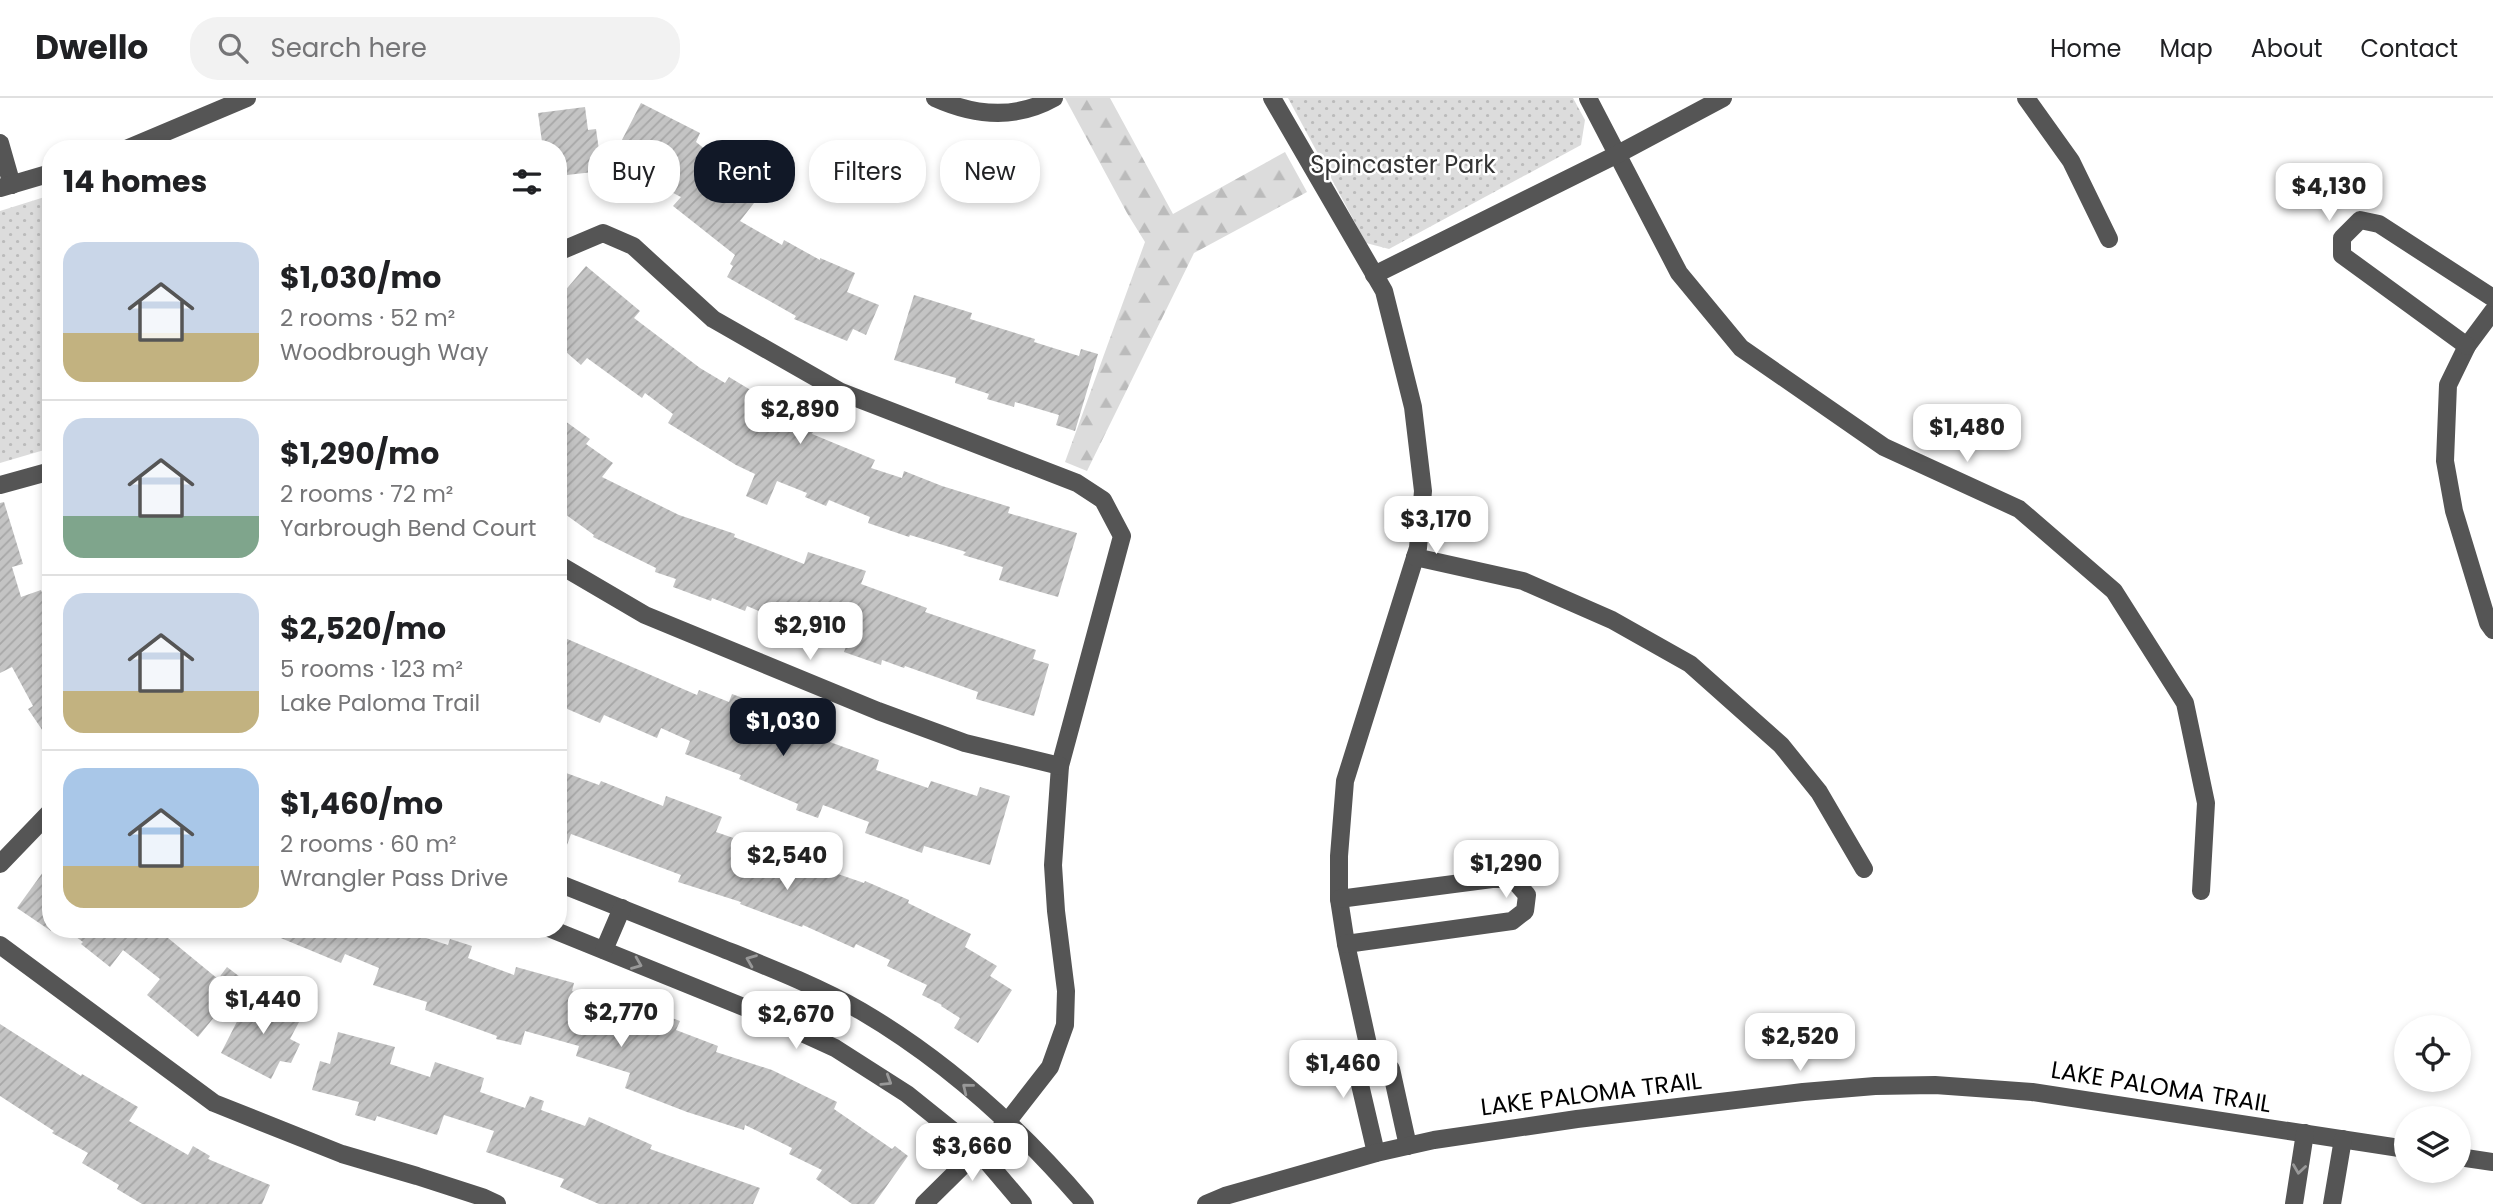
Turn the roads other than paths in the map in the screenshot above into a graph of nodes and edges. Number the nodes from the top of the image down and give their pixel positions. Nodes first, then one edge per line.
1 (247, 98) edge
2 (935, 98) edge
3 (1054, 98) edge
4 (1272, 98) edge
5 (1588, 98) edge
6 (1723, 98) edge
7 (2026, 98) edge
8 (147, 140) edge
9 (0, 143) edge
10 (1618, 153) junction
11 (42, 176) edge
12 (6, 186) edge
13 (2109, 239) dead end
14 (567, 248) edge
15 (1374, 275) junction
16 (2493, 298) edge
17 (2493, 311) edge
18 (2467, 346) junction
19 (42, 477) edge
20 (0, 485) edge
21 (1416, 557) junction
22 (567, 569) edge
23 (2493, 630) edge
24 (1060, 766) junction
25 (42, 820) edge
26 (0, 864) edge
27 (1864, 869) dead end
28 (567, 887) edge
29 (2201, 891) dead end
30 (1339, 898) junction
31 (621, 908) junction
32 (567, 935) edge
33 (1346, 944) junction
34 (0, 945) edge
35 (604, 950) junction
36 (1369, 1049) junction
37 (1008, 1121) junction
38 (2305, 1133) junction
39 (2343, 1139) junction
40 (1408, 1146) junction
41 (2394, 1147) edge
42 (978, 1151) junction
43 (1376, 1153) junction
44 (2471, 1159) edge
45 (2493, 1162) edge
46 (496, 1204) edge
47 (924, 1204) edge
48 (1023, 1204) edge
49 (1085, 1204) edge
50 (1206, 1204) edge
51 (2294, 1204) edge
52 (2332, 1204) edge

1 - 8 street
2 - 3 street
4 - 15 street
5 - 10 street
6 - 10 street
7 - 13 street
9 - 12 street
10 - 15 street
10 - 29 street
11 - 12 street
14 - 24 street
15 - 21 street
16 - 18 street
17 - 18 street
18 - 23 street
19 - 20 street
21 - 27 street
21 - 30 street
22 - 24 street
24 - 37 street
25 - 26 street
28 - 31 street
30 - 33 street
30 - 33 street
31 - 35 street
37 -> 31 street
32 - 35 street
33 - 36 street
34 - 46 street
35 -> 42 street
36 - 40 street
36 - 43 street
37 - 42 street
37 - 49 street
38 - 39 street, LAKE PALOMA TRAIL
38 - 40 street, LAKE PALOMA TRAIL
38 -> 51 street
39 - 41 street, LAKE PALOMA TRAIL
39 - 52 street
40 - 43 street, LAKE PALOMA TRAIL
42 - 47 street
42 - 48 street
43 - 50 street, LAKE PALOMA TRAIL
44 - 45 street

